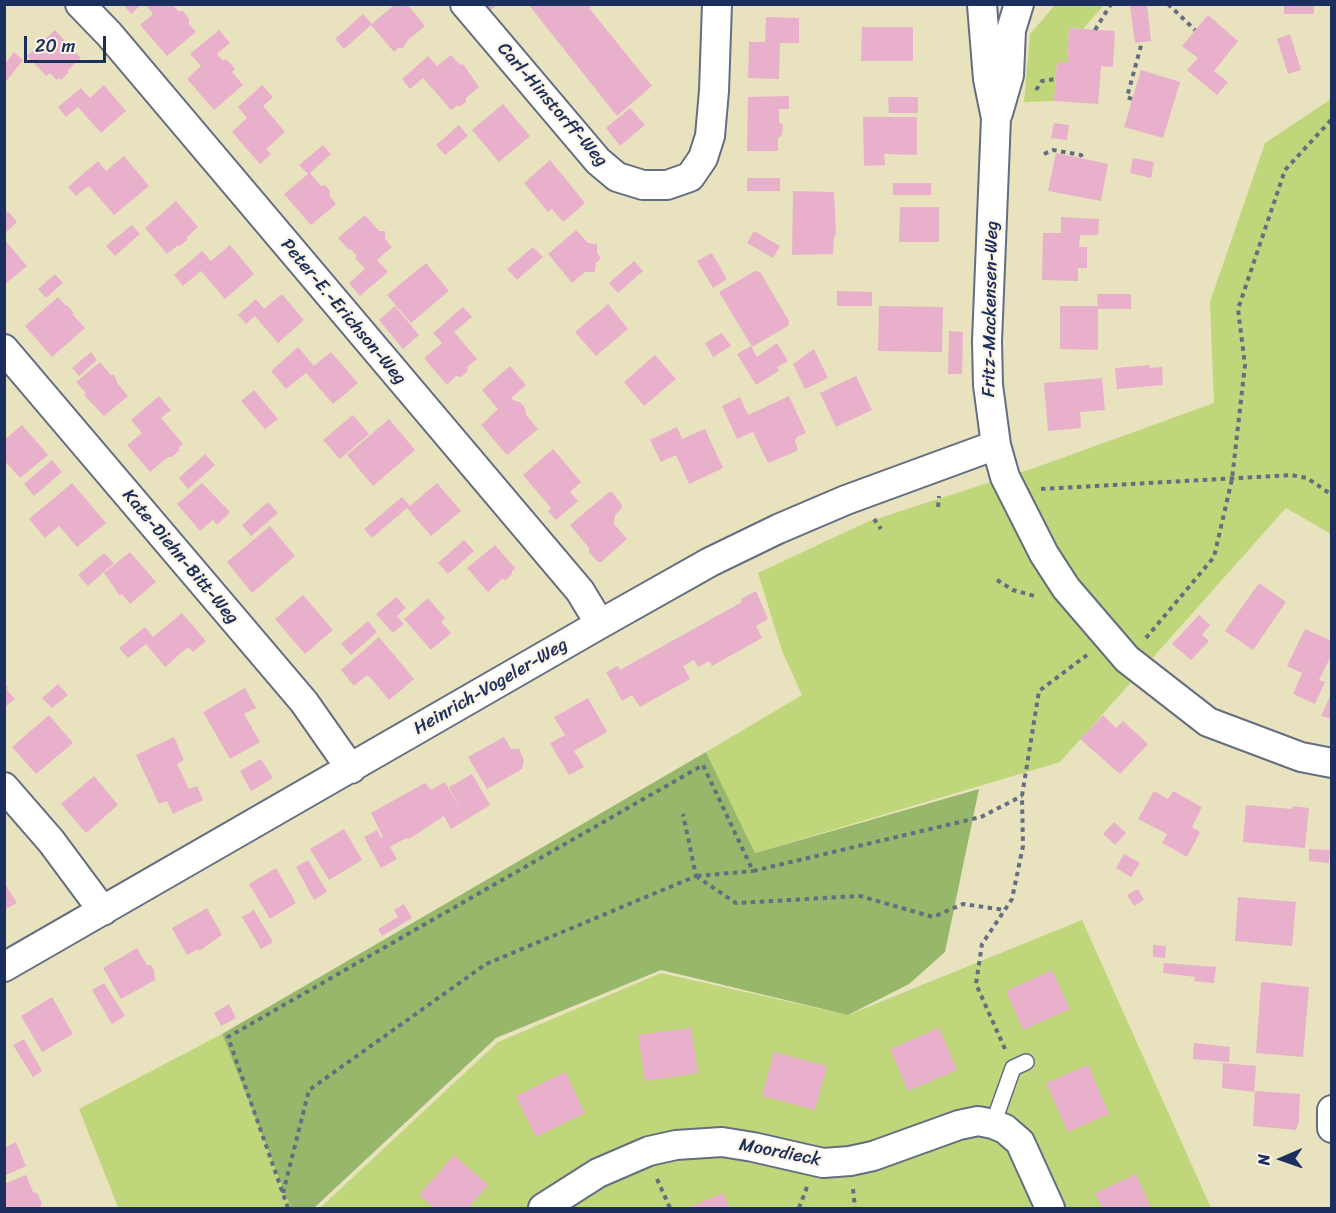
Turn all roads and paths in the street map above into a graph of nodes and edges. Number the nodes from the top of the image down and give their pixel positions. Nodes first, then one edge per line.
1 (80, 4) edge
2 (465, 4) edge
3 (717, 4) edge
4 (982, 4) edge
5 (1012, 4) edge
6 (1019, 4) edge
7 (1111, 4) edge
8 (1168, 4) edge
9 (1095, 30) dead end
10 (1195, 30) dead end
11 (1142, 42) dead end
12 (1056, 79) dead end
13 (1132, 99) dead end
14 (1033, 101) dead end
15 (996, 118) junction
16 (1332, 119) edge
17 (1044, 154) dead end
18 (1083, 159) dead end
19 (4, 349) edge
20 (996, 445) junction
21 (1232, 478) junction
22 (1034, 489) dead end
23 (939, 492) dead end
24 (1332, 495) edge
25 (938, 507) dead end
26 (871, 516) dead end
27 (881, 529) dead end
28 (997, 580) dead end
29 (1042, 597) dead end
30 (600, 624) junction
31 (1118, 648) junction
32 (1332, 763) edge
33 (351, 769) junction
34 (4, 787) edge
35 (1022, 796) junction
36 (683, 814) dead end
37 (753, 872) junction
38 (696, 876) junction
39 (1005, 909) junction
40 (103, 911) junction
41 (4, 967) edge
42 (1019, 1065) joint
43 (1332, 1110) edge
44 (993, 1124) junction
45 (1332, 1128) edge
46 (657, 1179) dead end
47 (283, 1193) junction
48 (288, 1209) edge
49 (543, 1209) edge
50 (670, 1209) edge
51 (1050, 1209) edge

1 - 30 street, Peter-E.-Erichson-Weg
2 - 3 street, Carl-Hinstorff-Weg
4 - 5 street
4 - 15 street, Fritz-Mackensen-Weg
6 - 15 street, Fritz-Mackensen-Weg
7 - 9 path
8 - 10 path
11 - 13 path
12 - 14 path
15 - 20 street, Fritz-Mackensen-Weg
16 - 21 path
17 - 18 path
19 - 33 street, Kate-Diehn-Bitt-Weg
20 - 30 street, Heinrich-Vogeler-Weg
20 - 31 street, Fritz-Mackensen-Weg
21 - 22 path
21 - 24 path
21 - 31 path
23 - 25 path
26 - 27 path
28 - 29 path
30 - 33 street, Heinrich-Vogeler-Weg
31 - 32 street, Fritz-Mackensen-Weg
31 - 35 path
33 - 40 street, Heinrich-Vogeler-Weg
34 - 40 street
35 - 37 path
35 - 39 path
36 - 38 path
37 - 38 path
37 - 47 path
38 - 39 path
38 - 47 path
39 - 42 path
40 - 41 street, Heinrich-Vogeler-Weg
42 - 44 lane
43 - 45 street
44 - 49 street, Moordieck
44 - 51 street
46 - 50 path
47 - 48 path

